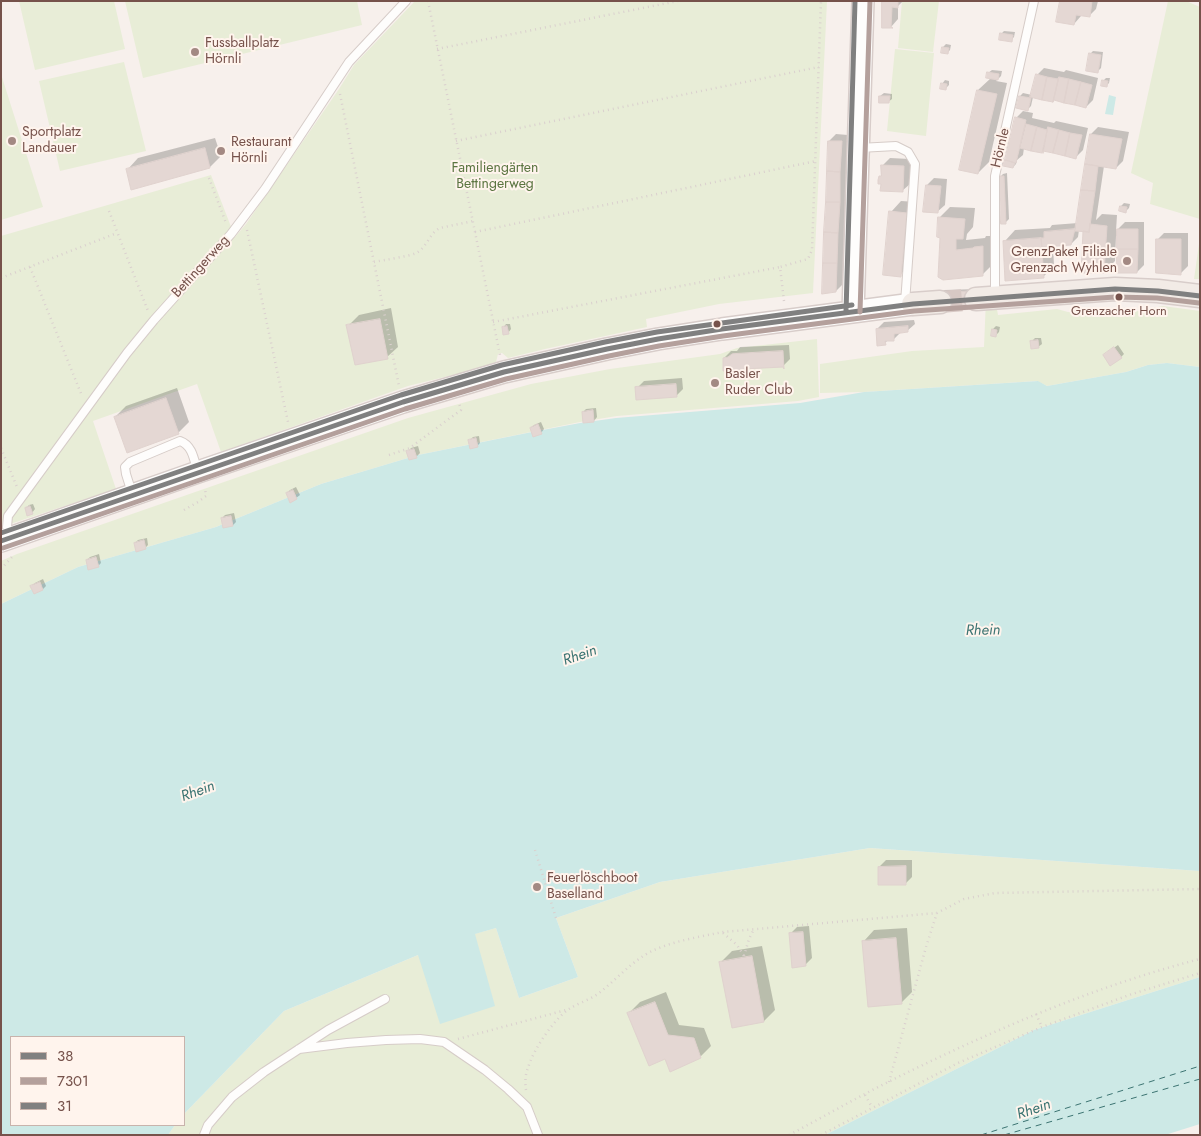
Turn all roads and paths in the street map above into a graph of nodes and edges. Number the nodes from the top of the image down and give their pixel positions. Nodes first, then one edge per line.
1 (406, 1) edge
2 (428, 1) edge
3 (678, 1) edge
4 (821, 1) edge
5 (863, 1) edge
6 (1034, 1) edge
7 (437, 49) junction
8 (819, 66) junction
9 (334, 85) junction
10 (456, 141) junction
11 (858, 148) junction
12 (816, 162) junction
13 (209, 178) dead end
14 (109, 210) dead end
15 (242, 220) junction
16 (472, 221) junction
17 (475, 232) junction
18 (117, 233) junction
19 (231, 234) junction
20 (374, 262) junction
21 (780, 266) junction
22 (30, 267) junction
23 (1, 278) edge
24 (1200, 296) edge
25 (985, 299) joint
26 (784, 301) dead end
27 (940, 302) tunnel mouth
28 (909, 305) junction
29 (852, 312) junction
30 (154, 320) junction
31 (493, 322) junction
32 (504, 372) junction
33 (403, 402) junction
34 (459, 404) dead end
35 (87, 409) junction
36 (292, 439) junction
37 (1, 448) edge
38 (389, 455) dead end
39 (201, 479) junction
40 (133, 495) junction
41 (21, 498) junction
42 (184, 510) dead end
43 (9, 544) edge
44 (1, 569) edge
45 (535, 850) dead end
46 (1200, 889) edge
47 (937, 913) junction
48 (556, 918) dead end
49 (754, 930) junction
50 (723, 932) junction
51 (1200, 958) edge
52 (1200, 973) edge
53 (385, 999) dead end
54 (568, 1010) junction
55 (1036, 1014) junction
56 (1042, 1027) junction
57 (444, 1042) junction
58 (299, 1049) junction
59 (889, 1082) junction
60 (864, 1095) junction
61 (526, 1107) junction
62 (872, 1107) junction
63 (208, 1125) junction
64 (197, 1135) edge
65 (204, 1135) edge
66 (538, 1135) edge
67 (790, 1135) edge
68 (821, 1135) edge

1 - 9 lane, Bettingerweg
2 - 7 path
3 - 7 path
4 - 8 path
5 - 11 main road
6 - 25 lane, Hörnle
7 - 10 path
8 - 10 path
8 - 12 path
9 - 15 lane, Bettingerweg
9 - 20 path
10 - 16 path
11 - 28 lane
11 - 29 main road
12 - 17 path
12 - 21 path
13 - 19 path
14 - 18 path
15 - 19 lane, Bettingerweg
15 - 36 path
16 - 17 path
16 - 20 path
17 - 31 path
18 - 22 path
18 - 30 path
19 - 30 lane, Bettingerweg
20 - 33 path
21 - 26 path
21 - 31 path
22 - 23 path
22 - 35 path
24 - 25 main road, Hörnle
27 - 28 main road
28 - 29 main road
29 - 32 main road
30 - 35 lane, Bettingerweg
31 - 32 path
32 - 33 main road
33 - 36 main road
34 - 38 path
35 - 41 lane, Bettingerweg
36 - 39 main road
37 - 41 path
39 - 40 main road
39 - 40 lane
39 - 42 path
40 - 43 main road
41 - 43 lane, Bettingerweg
43 - 44 path
45 - 48 path
46 - 47 path
47 - 49 path
47 - 59 path
49 - 50 path
49 - 50 path
50 - 54 path
51 - 55 path
52 - 56 path
53 - 58 lane
54 - 57 path
54 - 61 path
55 - 56 path
55 - 59 path
56 - 62 path
57 - 58 lane
57 - 61 lane
58 - 63 lane
59 - 60 path
60 - 62 path
60 - 67 path
61 - 66 lane
62 - 68 path
63 - 64 lane
63 - 65 lane

